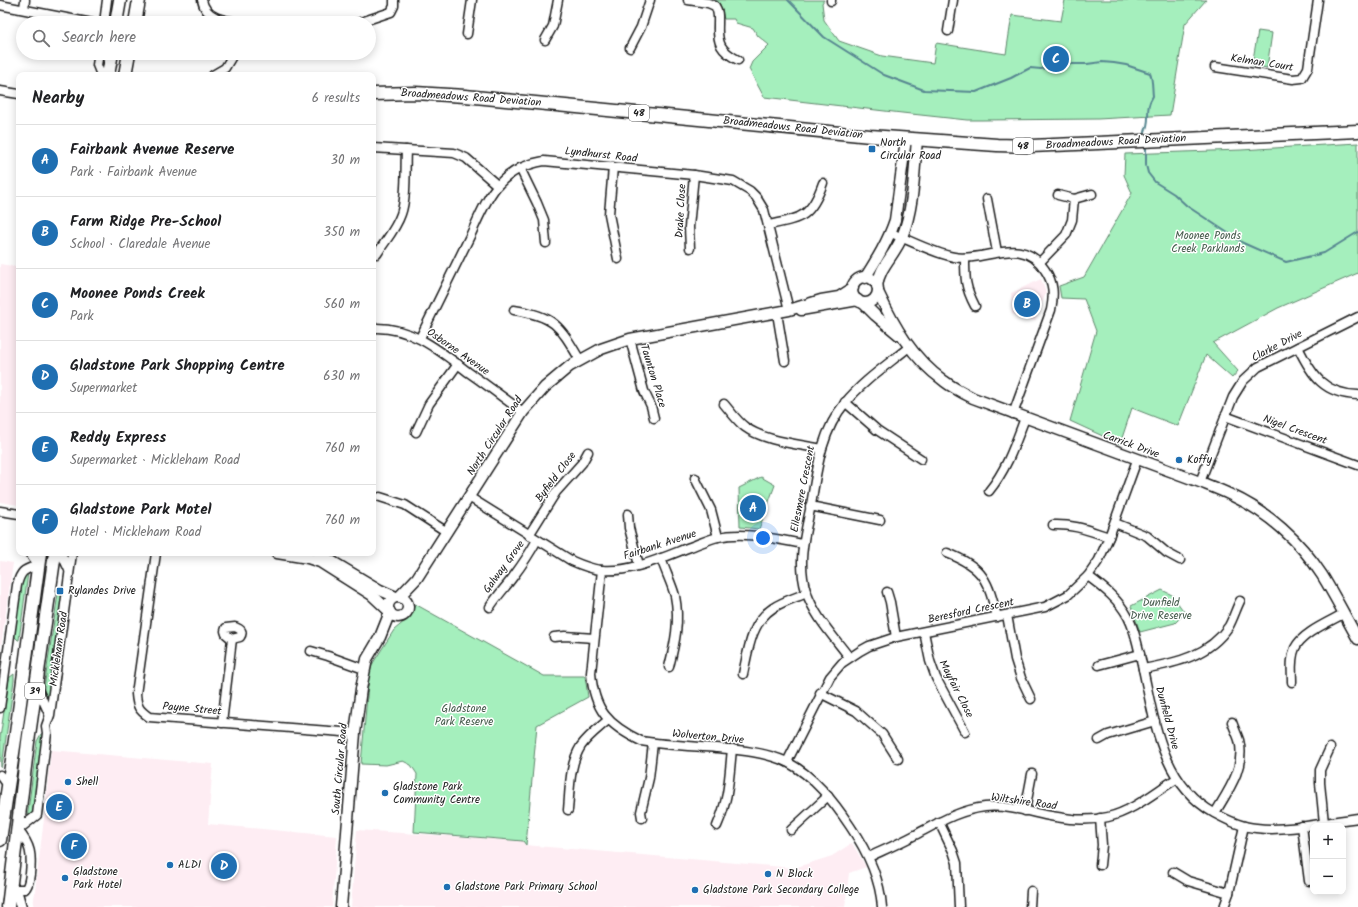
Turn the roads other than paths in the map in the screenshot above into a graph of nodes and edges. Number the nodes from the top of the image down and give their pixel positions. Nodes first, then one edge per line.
1 (25, 0) edge
2 (107, 0) edge
3 (120, 0) edge
4 (139, 0) edge
5 (202, 0) edge
6 (394, 0) edge
7 (472, 0) edge
8 (558, 0) edge
9 (650, 0) edge
10 (688, 0) edge
11 (953, 0) edge
12 (1318, 0) edge
13 (0, 5) edge
14 (24, 9) junction
15 (58, 16) edge
16 (105, 16) edge
17 (117, 16) edge
18 (136, 16) edge
19 (213, 16) edge
20 (376, 17) edge
21 (948, 31) dead end
22 (468, 34) dead end
23 (545, 40) dead end
24 (630, 48) dead end
25 (98, 60) edge
26 (111, 60) edge
27 (128, 60) edge
28 (230, 60) edge
29 (738, 60) dead end
30 (97, 65) junction
31 (1215, 67) dead end
32 (96, 72) edge
33 (100, 72) edge
34 (109, 72) edge
35 (126, 72) edge
36 (218, 72) edge
37 (0, 91) edge
38 (16, 94) edge
39 (376, 94) edge
40 (1358, 131) edge
41 (912, 140) junction
42 (376, 148) edge
43 (406, 150) junction
44 (613, 167) junction
45 (520, 168) junction
46 (694, 175) junction
47 (823, 183) dead end
48 (497, 185) junction
49 (899, 189) junction
50 (912, 189) junction
51 (1092, 194) dead end
52 (1058, 195) dead end
53 (987, 199) dead end
54 (1074, 199) junction
55 (769, 225) junction
56 (891, 232) junction
57 (902, 237) junction
58 (546, 244) dead end
59 (690, 248) dead end
60 (997, 252) junction
61 (377, 254) dead end
62 (965, 258) junction
63 (618, 259) dead end
64 (1040, 262) junction
65 (865, 278) junction
66 (853, 288) junction
67 (878, 289) junction
68 (860, 302) junction
69 (975, 306) dead end
70 (886, 307) junction
71 (514, 310) dead end
72 (790, 310) junction
73 (777, 313) junction
74 (874, 315) junction
75 (1358, 317) edge
76 (376, 328) edge
77 (420, 338) junction
78 (902, 338) junction
79 (630, 339) junction
80 (909, 347) junction
81 (1298, 347) junction
82 (580, 360) junction
83 (785, 361) dead end
84 (458, 364) junction
85 (1358, 395) edge
86 (845, 402) junction
87 (724, 404) dead end
88 (523, 412) junction
89 (1013, 414) junction
90 (1225, 416) junction
91 (654, 418) dead end
92 (1025, 418) junction
93 (416, 432) dead end
94 (821, 449) junction
95 (588, 452) dead end
96 (921, 459) dead end
97 (1137, 460) junction
98 (1358, 465) edge
99 (695, 478) dead end
100 (1200, 482) junction
101 (989, 491) dead end
102 (380, 497) dead end
103 (469, 497) junction
104 (810, 506) junction
105 (0, 511) edge
106 (16, 514) edge
107 (628, 514) dead end
108 (880, 520) dead end
109 (1115, 523) junction
110 (1053, 525) dead end
111 (447, 532) junction
112 (529, 534) junction
113 (718, 537) junction
114 (1109, 537) junction
115 (537, 540) junction
116 (803, 544) junction
117 (947, 553) dead end
118 (55, 556) edge
119 (62, 556) edge
120 (72, 556) edge
121 (156, 556) edge
122 (295, 556) edge
123 (322, 556) edge
124 (661, 558) junction
125 (39, 559) edge
126 (1180, 560) dead end
127 (639, 565) junction
128 (335, 567) junction
129 (602, 570) junction
130 (70, 571) junction
131 (1088, 576) junction
132 (417, 578) junction
133 (887, 592) dead end
134 (807, 593) junction
135 (397, 597) junction
136 (1240, 601) dead end
137 (408, 605) junction
138 (490, 607) dead end
139 (392, 614) junction
140 (1343, 614) junction
141 (1006, 615) junction
142 (997, 617) junction
143 (924, 632) junction
144 (554, 637) dead end
145 (896, 637) junction
146 (594, 638) junction
147 (232, 639) dead end
148 (1358, 639) edge
149 (311, 651) dead end
150 (1140, 654) junction
151 (849, 657) junction
152 (1099, 665) dead end
153 (669, 667) dead end
154 (1143, 668) junction
155 (364, 669) junction
156 (743, 674) dead end
157 (1292, 682) dead end
158 (36, 686) junction
159 (820, 693) junction
160 (1032, 699) dead end
161 (0, 708) edge
162 (50, 715) junction
163 (608, 720) junction
164 (1155, 721) junction
165 (1232, 722) dead end
166 (222, 723) junction
167 (965, 732) dead end
168 (355, 733) junction
169 (1099, 740) dead end
170 (653, 743) junction
171 (1330, 748) dead end
172 (732, 750) junction
173 (898, 759) dead end
174 (787, 762) junction
175 (1032, 774) dead end
176 (0, 775) edge
177 (1176, 778) junction
178 (8, 785) junction
179 (828, 796) junction
180 (568, 810) dead end
181 (1026, 811) junction
182 (1215, 813) junction
183 (642, 818) dead end
184 (1100, 818) junction
185 (1358, 818) edge
186 (939, 822) junction
187 (1324, 822) junction
188 (1, 823) edge
189 (717, 826) dead end
190 (1244, 826) junction
191 (1302, 826) junction
192 (18, 830) junction
193 (791, 830) dead end
194 (0, 840) edge
195 (869, 857) junction
196 (1100, 865) dead end
197 (1173, 872) dead end
198 (1309, 881) dead end
199 (10, 889) junction
200 (1031, 891) dead end
201 (1229, 893) junction
202 (8, 907) edge
203 (21, 907) edge
204 (341, 907) edge
205 (882, 907) edge
206 (959, 907) edge
207 (1030, 907) edge
208 (1224, 907) edge

1 - 14 street
2 - 16 street
3 - 17 main road
4 - 18 main road
5 - 19 street
6 - 20 street
7 - 22 street
8 - 23 street
9 - 24 street
10 - 29 street
11 - 21 street
12 - 31 street, Kelman Court
13 - 14 street
14 - 15 street
25 - 30 street
26 - 34 main road
27 - 35 main road
28 - 36 street
30 - 32 street
30 - 33 street
37 - 38 street
39 - 41 main road, Broadmeadows Road Deviation / 48
40 - 41 main road, Broadmeadows Road Deviation / 48
41 - 49 street
41 - 50 street
42 - 43 street
43 - 48 street
43 - 61 street
44 - 45 street, Lyndhurst Road
44 - 46 street, Lyndhurst Road
44 - 63 street
45 - 48 street, Lyndhurst Road
45 - 58 street
46 - 55 street, Lyndhurst Road
46 - 59 street, Drake Close
47 - 55 street
48 - 77 street, Lyndhurst Road
49 - 50 street
49 - 56 street
50 - 57 street
51 - 54 street
52 - 54 street
53 - 60 street
54 - 64 street
55 - 72 street, Lyndhurst Road
56 - 57 street
56 - 65 street
57 - 62 street
57 - 67 street
60 - 62 street
60 - 64 street
62 - 69 street
64 - 89 street
65 - 66 street
65 - 67 street
66 - 68 street
66 - 72 street, North Circular Road
67 - 68 street
67 - 70 street, Carrick Drive
68 - 72 street, North Circular Road
68 - 74 street, Carrick Drive
70 - 74 street
70 - 78 street, Carrick Drive
71 - 82 street
72 - 73 street, North Circular Road
73 - 79 street, North Circular Road
73 - 83 street
74 - 78 street, Carrick Drive
75 - 81 street, Clarke Drive
76 - 77 street, Osborne Avenue
77 - 84 street, Osborne Avenue
78 - 80 street, Carrick Drive
79 - 82 street, North Circular Road
79 - 91 street, Taunton Place
80 - 86 street, Ellesmere Crescent
80 - 89 street, Carrick Drive
81 - 85 street
81 - 90 street, Clarke Drive
82 - 88 street, North Circular Road
84 - 88 street, Osborne Avenue
84 - 93 street
86 - 94 street, Ellesmere Crescent
86 - 96 street
87 - 94 street
88 - 103 street, North Circular Road
89 - 92 street, Carrick Drive
90 - 98 street, Nigel Crescent
90 - 100 street, Clarke Drive
92 - 97 street, Carrick Drive
92 - 101 street
94 - 104 street, Ellesmere Crescent
95 - 112 street, Byfield Close
97 - 100 street, Carrick Drive
97 - 109 street, Beresford Crescent
99 - 113 street
100 - 140 street, Carrick Drive
102 - 111 street
103 - 111 street, North Circular Road
103 - 112 street, Fairbank Avenue
104 - 108 street
104 - 116 street, Ellesmere Crescent
105 - 106 street
107 - 127 street
109 - 114 street, Beresford Crescent
109 - 126 street
110 - 114 street
111 - 132 street, North Circular Road
112 - 115 street, Fairbank Avenue
113 - 116 street, Fairbank Avenue
113 - 124 street, Fairbank Avenue
114 - 131 street, Beresford Crescent
115 - 129 street, Fairbank Avenue
115 - 138 street, Galway Grove
116 - 134 street, Ellesmere Crescent
117 - 142 street
118 - 158 main road, Mickleham Road / 39
119 - 130 street
120 - 130 street, Mickleham Road
121 - 166 street, Payne Street
122 - 128 street
123 - 128 street
124 - 127 street, Fairbank Avenue
124 - 153 street
125 - 161 street
125 - 178 main road, 39
127 - 129 street, Fairbank Avenue
128 - 135 street
128 - 139 street
129 - 146 street, Wolverton Drive
130 - 162 street, Mickleham Road
131 - 141 street, Beresford Crescent
131 - 150 street, Dunfield Drive
132 - 135 street, North Circular Road
132 - 137 street, North Circular Road
133 - 145 street
134 - 151 street, Ellesmere Crescent
134 - 156 street
135 - 137 street
135 - 139 street
136 - 154 street
137 - 139 street
139 - 155 street, South Circular Road
140 - 148 street, Carrick Drive
140 - 157 street
141 - 142 street, Beresford Crescent
141 - 160 street
142 - 143 street, Beresford Crescent
143 - 145 street, Beresford Crescent
143 - 167 street, Mayfair Close
144 - 146 street
145 - 151 street, Beresford Crescent
146 - 163 street, Wolverton Drive
147 - 166 street
149 - 155 street
150 - 152 street
150 - 154 street, Dunfield Drive
151 - 159 street, Beresford Crescent
154 - 164 street, Dunfield Drive
155 - 168 street, South Circular Road
158 - 162 street
158 - 192 main road, Mickleham Road / 39
159 - 173 street
159 - 174 street, Beresford Crescent
162 - 192 street, Mickleham Road
163 - 170 street, Wolverton Drive
163 - 180 street
164 - 169 street
164 - 177 street, Dunfield Drive
165 - 182 street
166 - 168 street, Payne Street
168 - 204 street, South Circular Road
170 - 172 street, Wolverton Drive
170 - 183 street
171 - 187 street
172 - 174 street, Wolverton Drive
172 - 189 street
174 - 179 street, Wolverton Drive
175 - 181 street
176 - 178 street
177 - 182 street, Dunfield Drive
177 - 184 street, Wiltshire Road
178 - 188 main road, 39
179 - 193 street
179 - 195 street, Wolverton Drive
181 - 184 street, Wiltshire Road
181 - 186 street, Wiltshire Road
182 - 190 street, Dunfield Drive
184 - 196 street
185 - 187 street, Dunfield Drive
186 - 195 street, Wiltshire Road
186 - 206 street
187 - 191 street, Dunfield Drive
188 - 194 main road, 39
190 - 191 street, Dunfield Drive
190 - 201 street
191 - 198 street
192 - 199 main road, Mickleham Road / 39
192 - 199 street
195 - 205 street, Wolverton Drive
197 - 201 street
199 - 202 main road, Mickleham Road / 39
199 - 203 street
200 - 207 street
201 - 208 street

